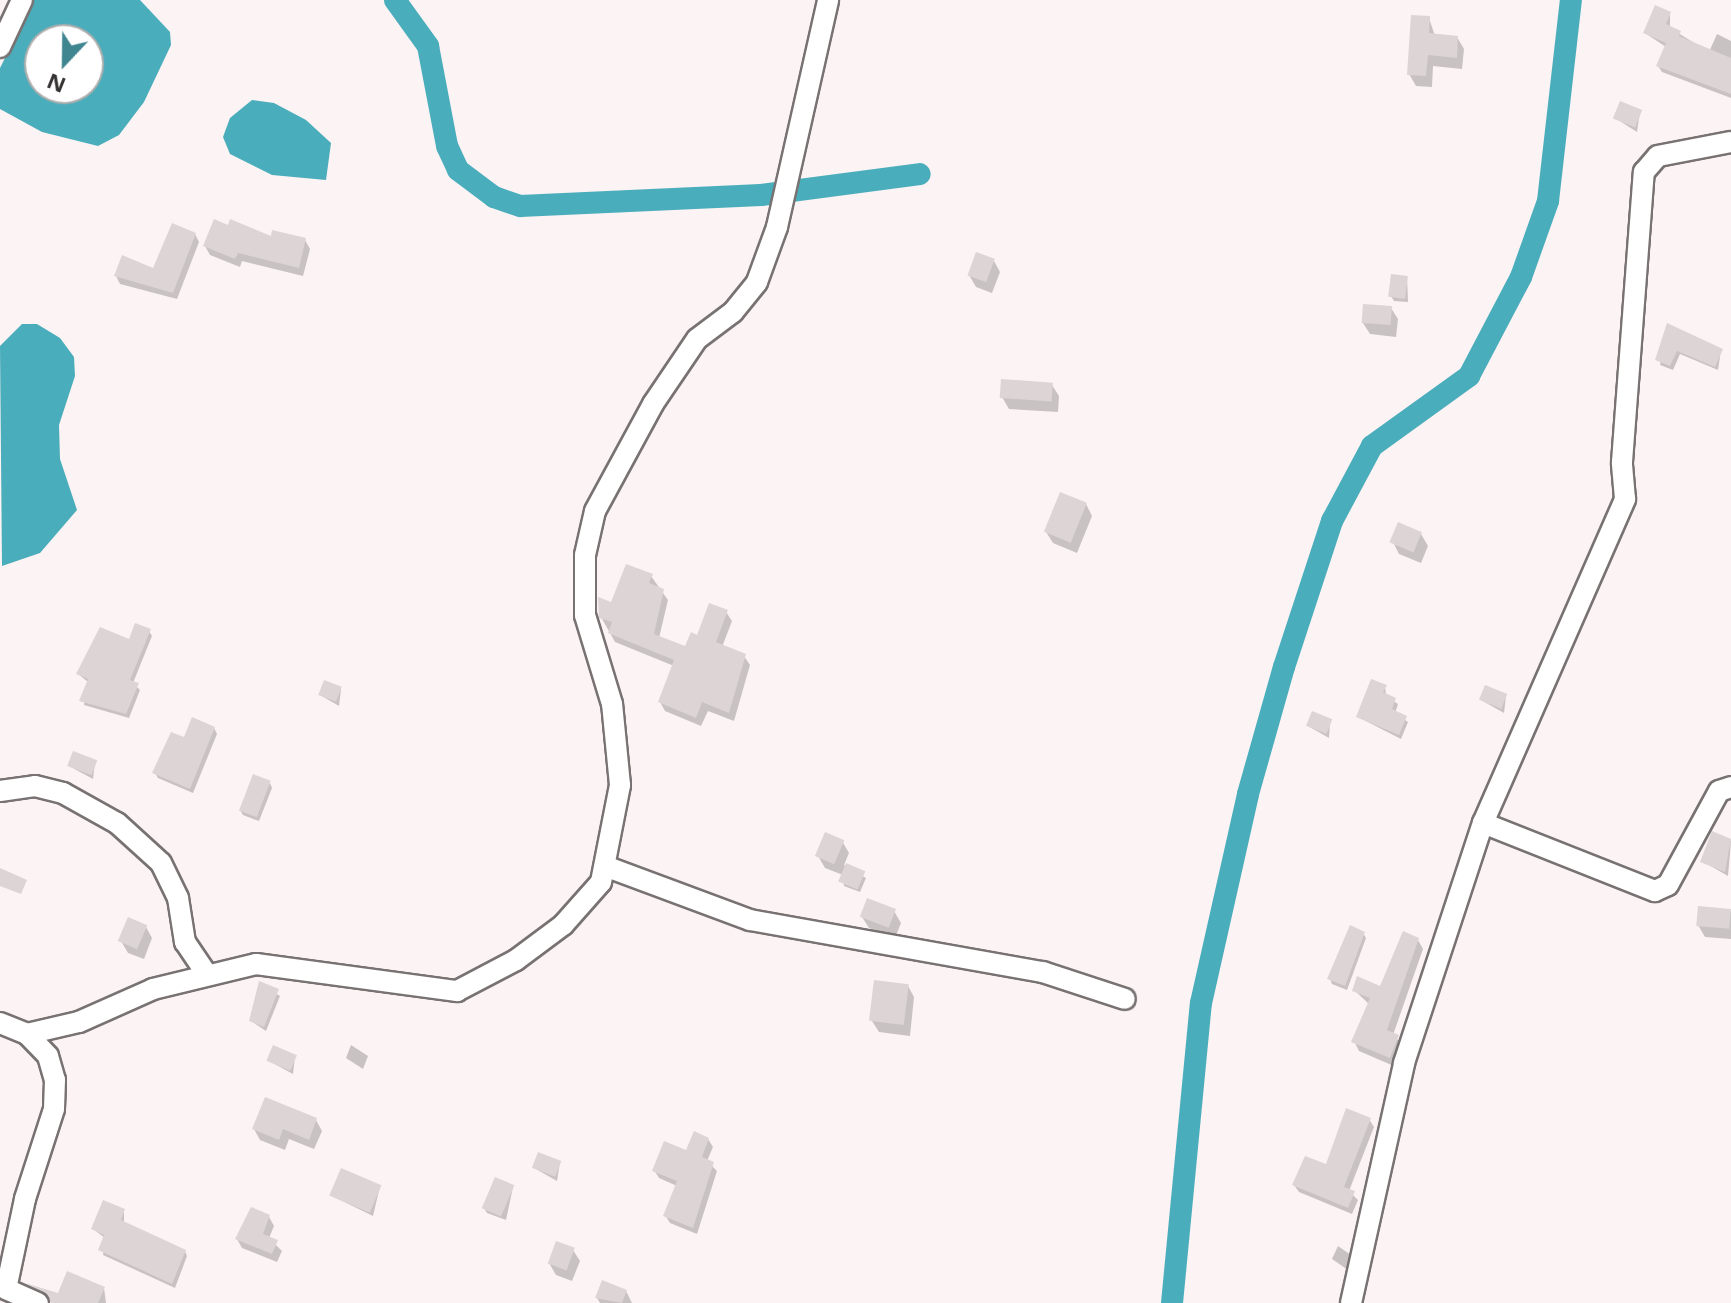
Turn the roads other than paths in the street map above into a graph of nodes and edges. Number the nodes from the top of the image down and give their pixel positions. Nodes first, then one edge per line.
1 (22, 0) edge
2 (828, 0) edge
3 (0, 47) edge
4 (1731, 142) edge
5 (1731, 787) edge
6 (0, 791) edge
7 (1483, 823) junction
8 (605, 866) junction
9 (206, 973) junction
10 (1125, 999) dead end
11 (0, 1023) edge
12 (27, 1034) junction
13 (38, 1303) edge
14 (1351, 1303) edge

1 - 3 street
2 - 8 street
4 - 7 street
5 - 7 street
6 - 9 street
7 - 14 street
8 - 9 street
8 - 10 street
9 - 12 street
11 - 12 street
12 - 13 street

